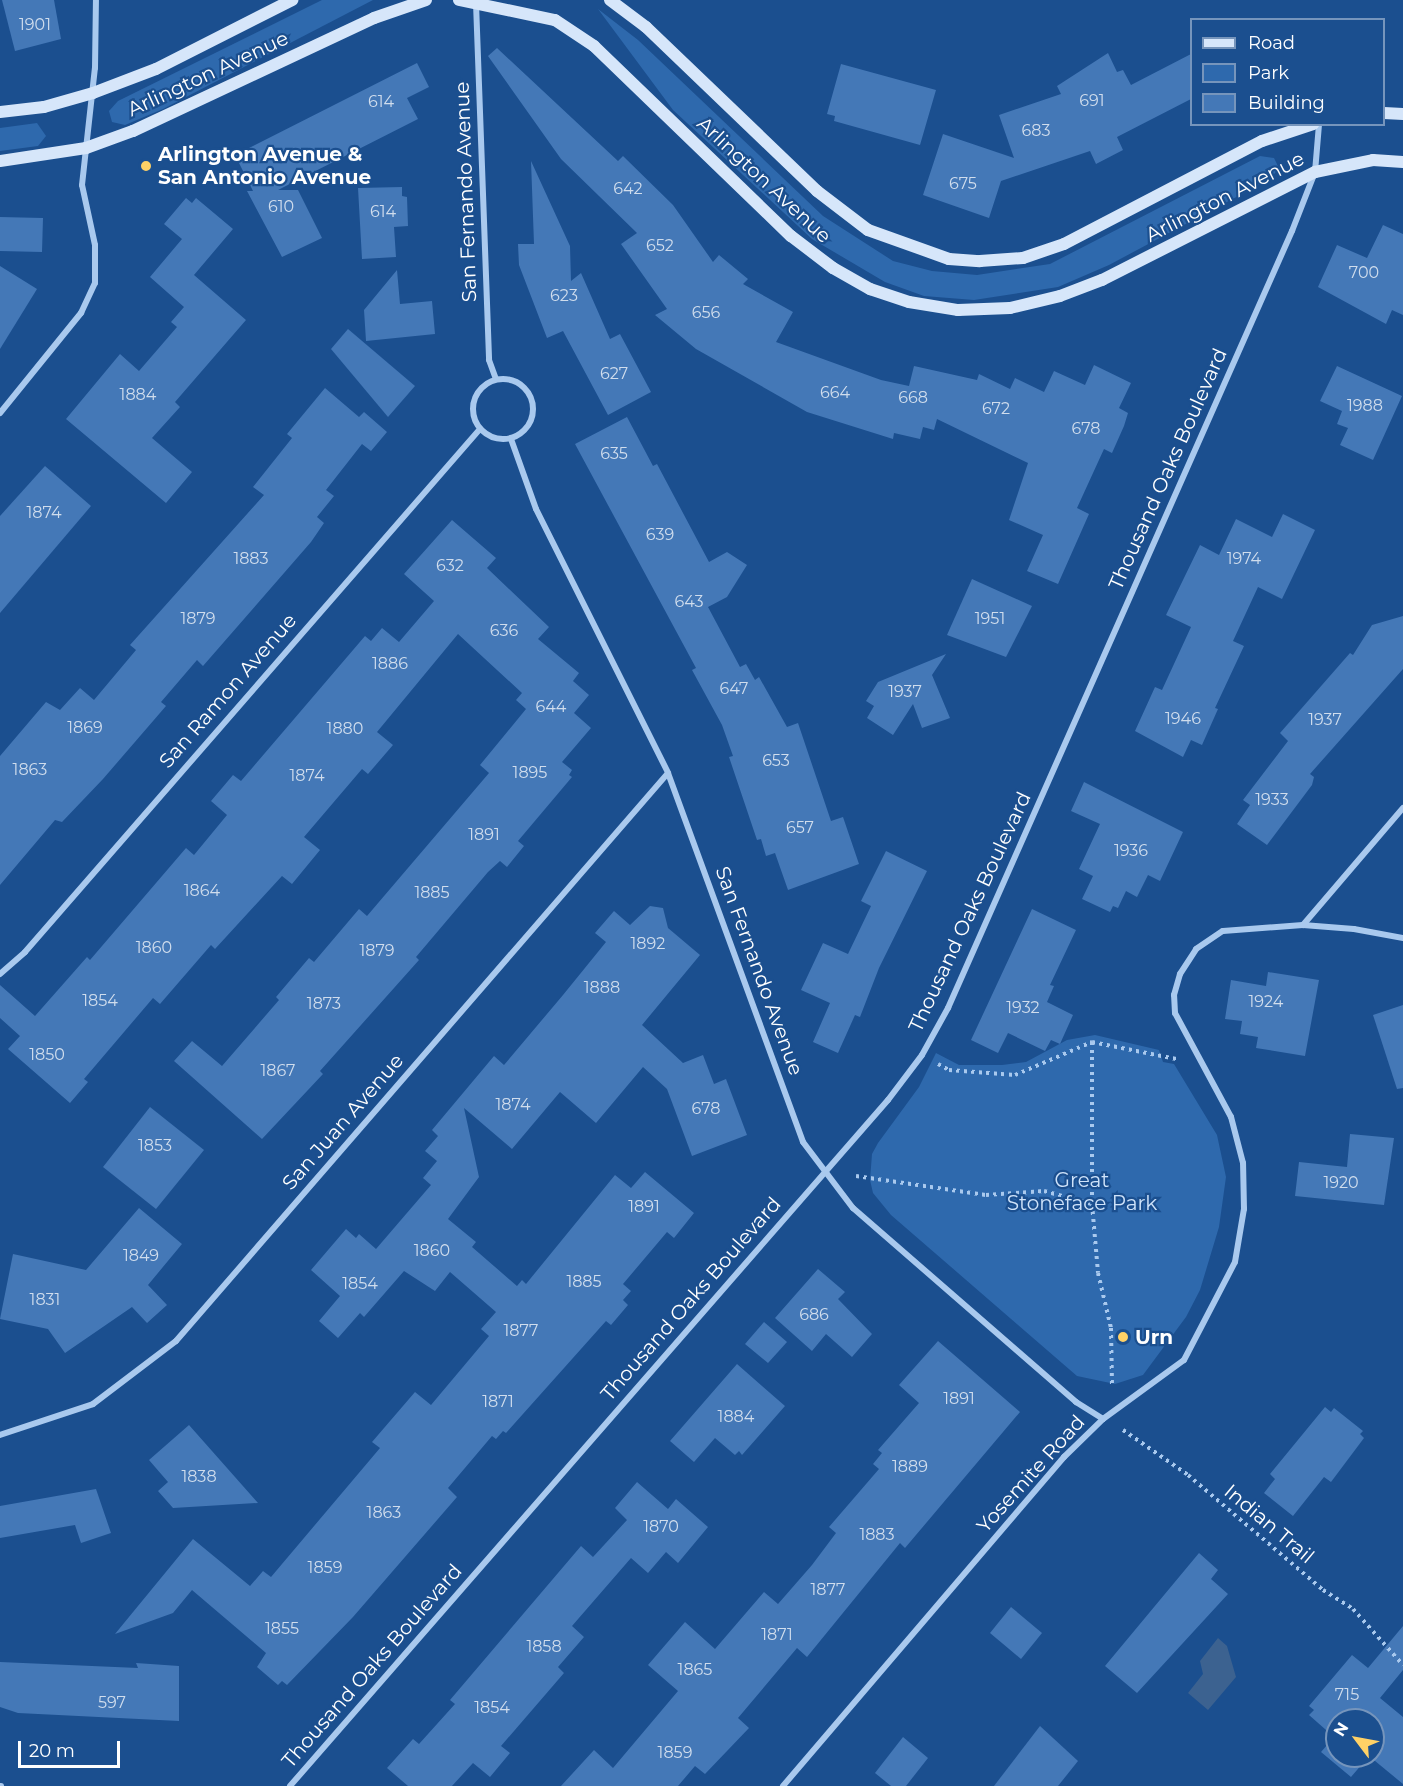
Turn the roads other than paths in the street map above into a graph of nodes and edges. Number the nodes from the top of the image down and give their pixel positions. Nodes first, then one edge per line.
1 (96, 0) edge
2 (292, 0) edge
3 (426, 0) edge
4 (459, 0) edge
5 (610, 0) edge
6 (476, 1) edge
7 (93, 93) junction
8 (0, 112) edge
9 (1385, 114) edge
10 (1403, 114) edge
11 (1307, 126) edge
12 (1319, 126) edge
13 (86, 148) junction
14 (0, 161) edge
15 (1403, 162) edge
16 (1315, 172) junction
17 (496, 379) junction
18 (0, 412) edge
19 (480, 429) junction
20 (512, 439) junction
21 (668, 773) junction
22 (1403, 808) edge
23 (1303, 925) junction
24 (1403, 938) edge
25 (0, 974) edge
26 (825, 1171) junction
27 (1103, 1419) junction
28 (0, 1435) edge
29 (290, 1786) edge
30 (783, 1786) edge

1 - 7 street
2 - 7 main road, Arlington Avenue
3 - 13 main road, Arlington Avenue
4 - 6 main road, Arlington Avenue
5 - 11 main road, Arlington Avenue
6 - 16 main road, Arlington Avenue
6 - 17 street, San Fernando Avenue
7 - 8 main road, Arlington Avenue
7 - 13 street
9 - 10 main road
12 - 16 street, Thousand Oaks Boulevard
13 - 14 main road, Arlington Avenue
13 - 18 street
15 - 16 main road, Arlington Avenue
16 - 26 street, Thousand Oaks Boulevard
17 - 19 street
17 - 20 street
19 - 20 street
19 - 25 street, San Ramon Avenue
20 - 21 street, San Fernando Avenue
21 - 26 street, San Fernando Avenue
21 - 28 street, San Juan Avenue
22 - 23 street
23 - 24 street, Yosemite Road
23 - 27 street, Yosemite Road
26 - 27 street, San Fernando Avenue
26 - 29 street, Thousand Oaks Boulevard
27 - 30 street, Yosemite Road

